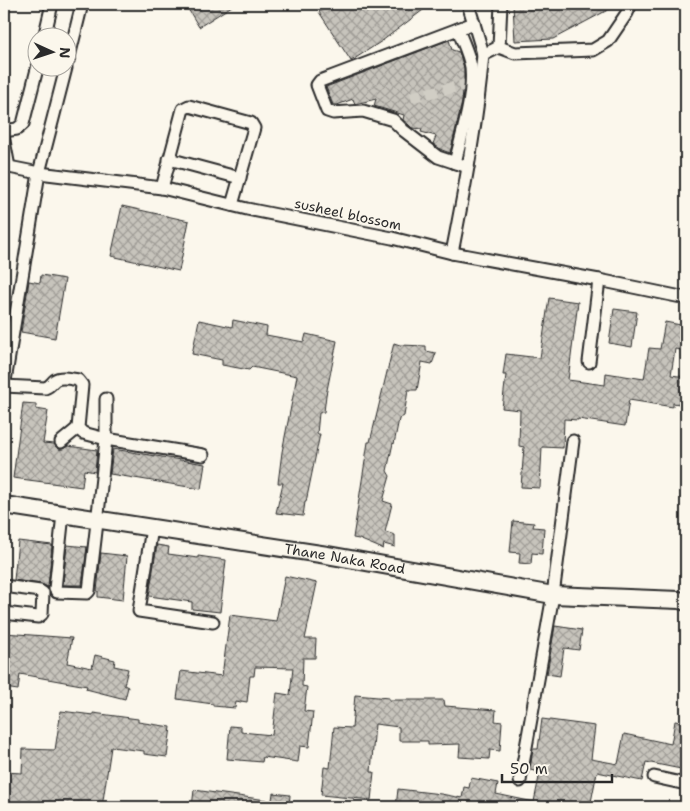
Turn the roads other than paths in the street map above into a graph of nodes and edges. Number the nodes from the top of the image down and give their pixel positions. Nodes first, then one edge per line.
1 (52, 4) edge
2 (82, 4) edge
3 (468, 4) edge
4 (501, 4) edge
5 (631, 4) edge
6 (474, 23) junction
7 (46, 28) edge
8 (76, 28) edge
9 (458, 29) junction
10 (500, 47) junction
11 (483, 55) junction
12 (35, 78) edge
13 (63, 78) edge
14 (4, 130) edge
15 (4, 141) edge
16 (170, 159) junction
17 (455, 163) junction
18 (6, 167) edge
19 (468, 167) junction
20 (38, 173) junction
21 (240, 178) junction
22 (162, 188) junction
23 (232, 205) junction
24 (452, 253) junction
25 (599, 280) junction
26 (686, 298) edge
27 (589, 362) dead end
28 (5, 373) edge
29 (4, 386) edge
30 (106, 399) dead end
31 (78, 428) junction
32 (106, 439) junction
33 (573, 441) dead end
34 (61, 442) dead end
35 (203, 455) dead end
36 (4, 505) edge
37 (62, 514) junction
38 (97, 519) junction
39 (152, 528) junction
40 (4, 586) edge
41 (553, 595) junction
42 (686, 602) edge
43 (4, 613) edge
44 (212, 622) dead end
45 (654, 778) dead end
46 (520, 781) dead end
47 (686, 784) edge

1 - 7 street
2 - 8 street
3 - 6 street
4 - 10 street
5 - 10 street
6 - 9 street
6 - 11 street
9 - 17 street
9 - 17 street
10 - 11 street
11 - 19 street
12 - 14 street
13 - 20 street
15 - 18 street
16 - 21 street
16 - 21 street
16 - 22 street
17 - 19 street
18 - 20 street, susheel blossom
19 - 24 street
20 - 22 street, susheel blossom
20 - 28 street
21 - 23 street
22 - 23 street, susheel blossom
23 - 24 street, susheel blossom
24 - 25 street, susheel blossom
25 - 26 street, susheel blossom
25 - 27 street
28 - 29 street
29 - 31 street
30 - 32 street
31 - 32 street
31 - 34 street
32 - 35 street
32 - 38 street
33 - 41 street
36 - 37 main road, Thane Naka Road
37 - 38 main road, Thane Naka Road
37 - 38 street
38 - 39 main road, Thane Naka Road
39 - 41 main road, Thane Naka Road
39 - 44 street
40 - 43 street
41 - 42 main road, Thane Naka Road
41 - 46 street
45 - 47 street

